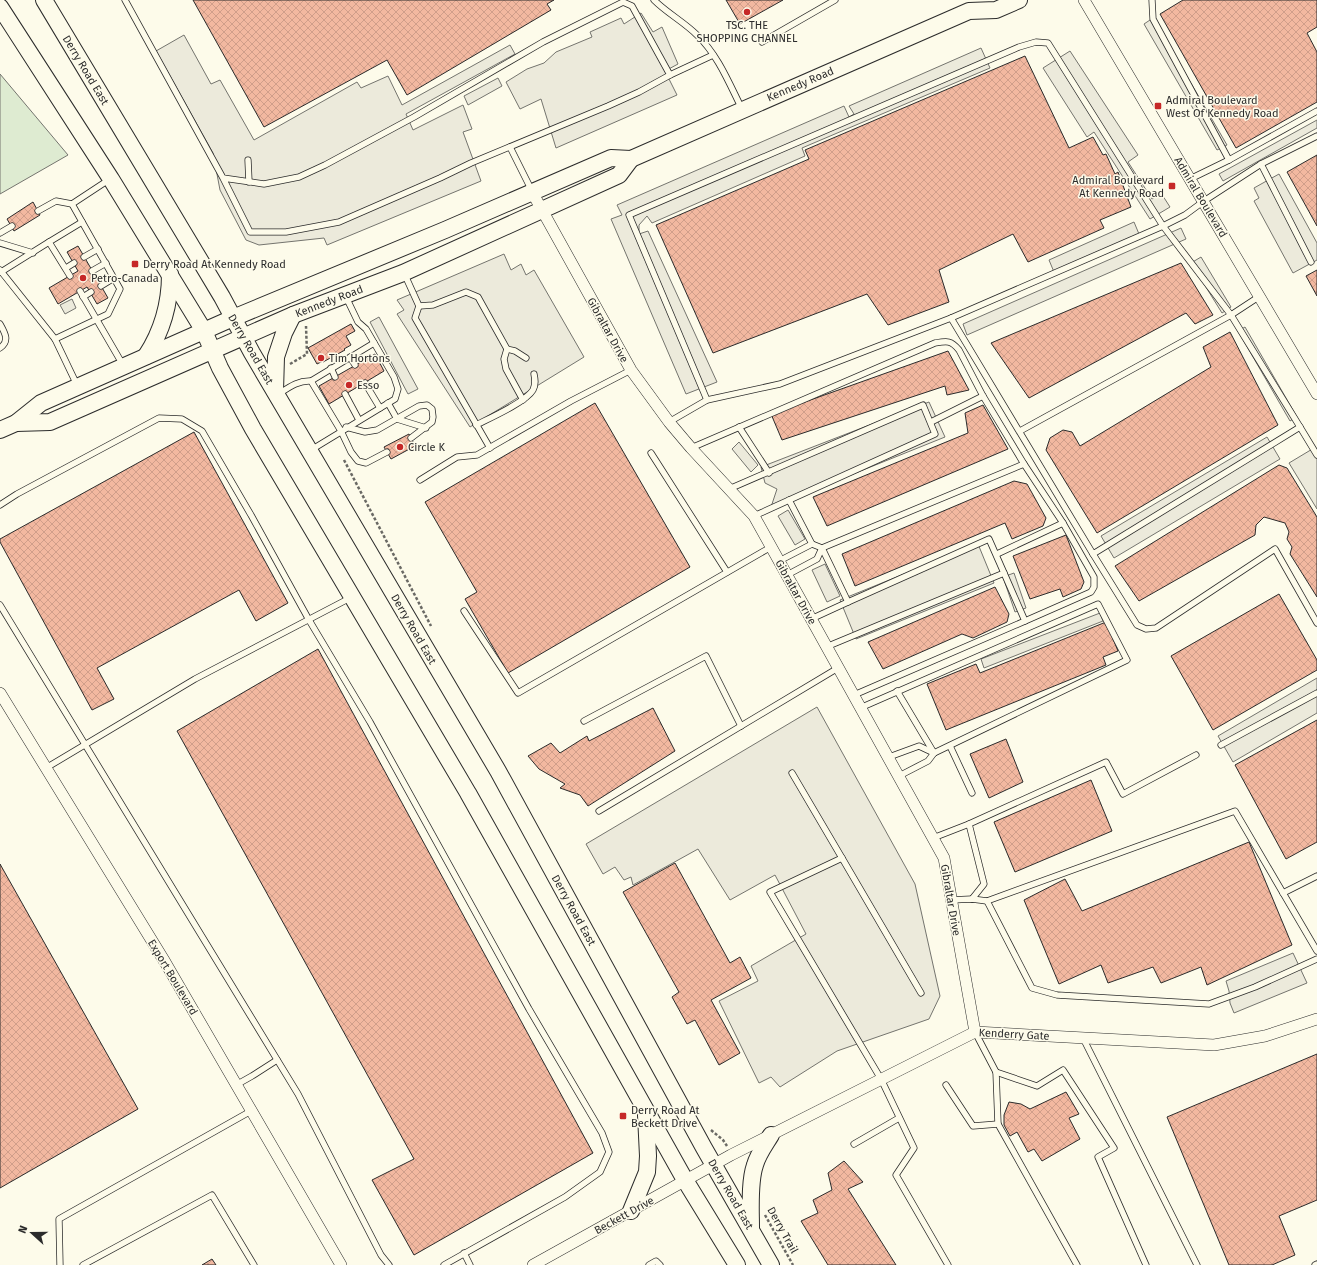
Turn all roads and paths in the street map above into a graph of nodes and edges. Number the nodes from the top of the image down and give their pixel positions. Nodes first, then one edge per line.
1 (44, 0) edge
2 (126, 0) edge
3 (654, 0) edge
4 (835, 0) edge
5 (1019, 0) edge
6 (1084, 0) edge
7 (1152, 0) edge
8 (616, 2) edge
9 (974, 5) edge
10 (0, 7) edge
11 (762, 42) dead end
12 (713, 55) junction
13 (670, 75) junction
14 (742, 109) junction
15 (1317, 111) edge
16 (1317, 136) edge
17 (510, 147) junction
18 (632, 158) junction
19 (248, 160) dead end
20 (1229, 160) junction
21 (1261, 164) junction
22 (223, 178) junction
23 (111, 179) junction
24 (1190, 179) junction
25 (249, 182) junction
26 (532, 192) junction
27 (1204, 200) junction
28 (72, 204) junction
29 (542, 210) junction
30 (38, 211) dead end
31 (82, 222) junction
32 (12, 226) dead end
33 (1164, 226) junction
34 (0, 233) edge
35 (49, 242) junction
36 (0, 243) edge
37 (98, 249) junction
38 (33, 253) junction
39 (84, 257) dead end
40 (1311, 262) dead end
41 (74, 263) dead end
42 (106, 263) junction
43 (66, 268) junction
44 (1, 271) edge
45 (92, 271) dead end
46 (403, 273) junction
47 (170, 274) junction
48 (70, 276) dead end
49 (114, 278) junction
50 (101, 286) dead end
51 (80, 291) dead end
52 (91, 292) dead end
53 (345, 295) junction
54 (1260, 296) junction
55 (83, 297) junction
56 (419, 306) junction
57 (293, 315) junction
58 (1232, 315) junction
59 (233, 318) junction
60 (951, 318) junction
61 (96, 320) junction
62 (0, 324) edge
63 (306, 326) dead end
64 (204, 331) junction
65 (243, 337) junction
66 (55, 339) junction
67 (374, 343) junction
68 (0, 348) edge
69 (507, 349) junction
70 (212, 350) junction
71 (146, 356) junction
72 (350, 358) junction
73 (526, 358) dead end
74 (355, 366) dead end
75 (124, 367) junction
76 (286, 367) dead end
77 (331, 368) junction
78 (631, 370) junction
79 (534, 374) dead end
80 (335, 377) dead end
81 (311, 381) junction
82 (365, 383) dead end
83 (77, 387) junction
84 (276, 393) junction
85 (345, 394) dead end
86 (1317, 394) edge
87 (983, 396) junction
88 (523, 400) junction
89 (707, 400) junction
90 (388, 403) junction
91 (380, 408) junction
92 (397, 419) junction
93 (359, 420) junction
94 (669, 422) junction
95 (930, 422) junction
96 (16, 423) junction
97 (476, 425) junction
98 (346, 427) junction
99 (740, 427) junction
100 (1300, 427) junction
101 (426, 428) junction
102 (0, 430) edge
103 (341, 431) junction
104 (1020, 431) junction
105 (411, 438) dead end
106 (490, 448) junction
107 (691, 448) junction
108 (310, 451) junction
109 (387, 452) dead end
110 (651, 453) dead end
111 (1317, 455) edge
112 (1024, 464) junction
113 (769, 473) junction
114 (420, 480) dead end
115 (730, 490) junction
116 (789, 500) junction
117 (0, 505) edge
118 (754, 516) junction
119 (1063, 523) junction
120 (812, 544) junction
121 (771, 547) junction
122 (822, 548) junction
123 (996, 554) junction
124 (1093, 554) junction
125 (779, 561) junction
126 (727, 572) junction
127 (1004, 573) junction
128 (787, 575) junction
129 (352, 597) junction
130 (848, 602) junction
131 (0, 605) edge
132 (464, 611) dead end
133 (811, 619) junction
134 (309, 620) junction
135 (1025, 622) junction
136 (1317, 623) edge
137 (826, 647) junction
138 (838, 668) junction
139 (897, 691) junction
140 (1317, 693) edge
141 (0, 694) edge
142 (854, 695) junction
143 (860, 708) junction
144 (584, 721) dead end
145 (741, 726) junction
146 (84, 744) junction
147 (1221, 745) dead end
148 (950, 746) junction
149 (934, 753) junction
150 (1196, 755) dead end
151 (889, 758) junction
152 (46, 768) junction
153 (792, 773) dead end
154 (898, 776) junction
155 (972, 793) dead end
156 (599, 811) dead end
157 (969, 824) junction
158 (933, 838) junction
159 (842, 858) junction
160 (1317, 876) edge
161 (1283, 893) junction
162 (972, 899) junction
163 (951, 900) junction
164 (987, 901) junction
165 (1317, 951) edge
166 (1317, 959) edge
167 (921, 993) dead end
168 (1317, 1019) edge
169 (975, 1032) junction
170 (1083, 1038) junction
171 (277, 1060) junction
172 (996, 1072) junction
173 (881, 1079) junction
174 (236, 1085) junction
175 (946, 1085) dead end
176 (645, 1109) junction
177 (251, 1111) junction
178 (900, 1118) junction
179 (998, 1124) junction
180 (771, 1135) junction
181 (854, 1144) dead end
182 (715, 1164) junction
183 (685, 1180) junction
184 (761, 1209) dead end
185 (631, 1211) junction
186 (752, 1229) junction
187 (464, 1254) junction
188 (60, 1265) edge
189 (83, 1265) edge
190 (254, 1265) edge
191 (341, 1265) edge
192 (389, 1265) edge
193 (444, 1265) edge
194 (470, 1265) edge
195 (533, 1265) edge
196 (649, 1265) edge
197 (660, 1265) edge
198 (737, 1265) edge
199 (771, 1265) edge
200 (793, 1265) edge
201 (948, 1265) edge
202 (1077, 1265) edge
203 (1146, 1265) edge
204 (1197, 1265) edge

1 - 59 main road, Derry Road East
2 - 22 lane
3 - 12 lane
4 - 11 lane
5 - 9 main road, Kennedy Road
6 - 24 street, Admiral Boulevard
7 - 20 lane
8 - 13 lane
8 - 25 lane
9 - 14 main road, Kennedy Road
10 - 23 main road
12 - 13 lane
12 - 14 lane
13 - 17 lane
14 - 18 main road, Kennedy Road
15 - 20 lane
16 - 21 lane
17 - 22 lane
17 - 26 lane
18 - 26 main road, Kennedy Road
18 - 29 main road, Kennedy Road
19 - 25 lane
20 - 24 lane
21 - 27 lane
21 - 40 lane
22 - 25 lane
23 - 28 lane
23 - 47 main road
24 - 27 street, Admiral Boulevard
26 - 29 street, Gibraltar Drive
26 - 59 main road, Kennedy Road
27 - 33 lane
27 - 54 street, Admiral Boulevard
28 - 30 lane
28 - 31 lane
29 - 46 main road, Kennedy Road
29 - 78 street, Gibraltar Drive
31 - 35 lane
31 - 37 lane
32 - 34 lane
33 - 58 lane
33 - 60 lane
33 - 89 lane
35 - 38 lane
35 - 43 lane
36 - 38 lane
37 - 39 lane
37 - 42 lane
38 - 44 lane
41 - 43 lane
42 - 45 lane
42 - 49 lane
43 - 48 lane
44 - 66 lane
46 - 53 main road, Kennedy Road
46 - 56 lane
47 - 64 main road
47 - 71 main road
49 - 50 lane
49 - 61 lane
51 - 55 lane
52 - 55 lane
53 - 57 main road, Kennedy Road
53 - 67 lane
54 - 58 lane
54 - 86 street, Admiral Boulevard
55 - 61 lane
56 - 69 lane
56 - 97 lane
57 - 65 main road, Kennedy Road
57 - 84 main road
58 - 100 lane
58 - 104 lane
59 - 64 main road, Kennedy Road
59 - 65 main road, Derry Road East
60 - 89 lane
60 - 104 lane
61 - 66 lane
61 - 75 lane
62 - 68 lane
63 - 76 path
64 - 70 main road
64 - 71 main road, Kennedy Road
65 - 70 main road, Kennedy Road
65 - 84 main road, Derry Road East
66 - 83 lane
67 - 72 lane
67 - 90 lane
69 - 73 lane
69 - 88 lane
70 - 96 main road, Kennedy Road
70 - 129 main road
71 - 75 main road, Kennedy Road
72 - 74 lane
72 - 77 lane
75 - 83 main road, Kennedy Road
77 - 80 lane
77 - 81 lane
78 - 94 street, Gibraltar Drive
78 - 106 lane
79 - 88 lane
81 - 84 lane
81 - 103 lane
82 - 91 lane
83 - 96 main road, Kennedy Road
84 - 108 main road, Derry Road East
85 - 93 lane
87 - 95 lane
87 - 99 lane
87 - 112 lane
88 - 97 lane
89 - 94 lane
90 - 91 lane
90 - 92 lane
91 - 93 lane
92 - 98 lane
92 - 101 lane
92 - 101 lane
93 - 98 lane
94 - 107 street, Gibraltar Drive
95 - 113 lane
95 - 116 lane
96 - 102 main road, Kennedy Road
97 - 106 lane
98 - 103 lane
99 - 107 lane
99 - 113 lane
100 - 111 lane
100 - 124 lane
101 - 105 lane
103 - 108 lane
103 - 109 lane
104 - 124 lane
106 - 114 lane
107 - 115 street, Gibraltar Drive
108 - 182 main road, Derry Road East
110 - 126 lane
112 - 119 lane
112 - 122 lane
113 - 115 lane
115 - 118 street, Gibraltar Drive
116 - 118 lane
116 - 120 lane
117 - 134 lane
118 - 121 street, Gibraltar Drive
119 - 123 lane
119 - 135 lane
120 - 122 lane
120 - 125 lane
121 - 125 street, Gibraltar Drive
121 - 126 lane
122 - 128 lane
122 - 130 lane
123 - 127 lane
123 - 130 lane
124 - 136 lane
125 - 128 street, Gibraltar Drive
126 - 132 lane
127 - 135 lane
127 - 137 lane
128 - 133 street, Gibraltar Drive
129 - 134 lane
129 - 176 main road
130 - 133 lane
131 - 146 lane
133 - 137 street, Gibraltar Drive
134 - 146 lane
134 - 187 lane
135 - 142 lane
137 - 138 street, Gibraltar Drive
138 - 142 street, Gibraltar Drive
138 - 145 lane
139 - 143 lane
139 - 148 lane
139 - 149 lane
140 - 147 lane
141 - 152 street, Export Boulevard
142 - 143 street, Gibraltar Drive
143 - 151 street, Gibraltar Drive
144 - 145 lane
145 - 156 lane
146 - 152 lane
146 - 171 lane
148 - 149 lane
148 - 155 lane
149 - 151 lane
149 - 154 lane
150 - 157 lane
151 - 154 street, Gibraltar Drive
152 - 174 street, Export Boulevard
153 - 159 lane
154 - 158 street, Gibraltar Drive
157 - 158 lane
157 - 162 lane
158 - 163 street, Gibraltar Drive
159 - 167 lane
159 - 173 lane
160 - 161 lane
161 - 164 lane
161 - 165 lane
162 - 163 lane
162 - 164 lane
163 - 169 street, Gibraltar Drive
164 - 166 lane
168 - 170 street, Kenderry Gate
169 - 170 street, Kenderry Gate
169 - 172 lane
169 - 173 street, Kenderry Gate
170 - 204 lane
171 - 174 lane
171 - 192 lane
172 - 179 lane
172 - 203 lane
173 - 178 lane
173 - 180 street, Kenderry Gate
174 - 177 street, Export Boulevard
175 - 179 lane
176 - 183 main road
176 - 185 main road
177 - 188 lane
177 - 191 street, Export Boulevard
178 - 181 lane
178 - 201 lane
179 - 202 lane
180 - 182 street, Kenderry Gate
180 - 186 main road
182 - 183 street, Beckett Drive
182 - 186 main road, Derry Road East
183 - 185 street, Beckett Drive
183 - 198 main road
184 - 200 path, Derry Trail
185 - 195 street, Beckett Drive
186 - 199 main road, Derry Road East
187 - 193 lane
187 - 194 lane
189 - 190 lane
196 - 197 lane

